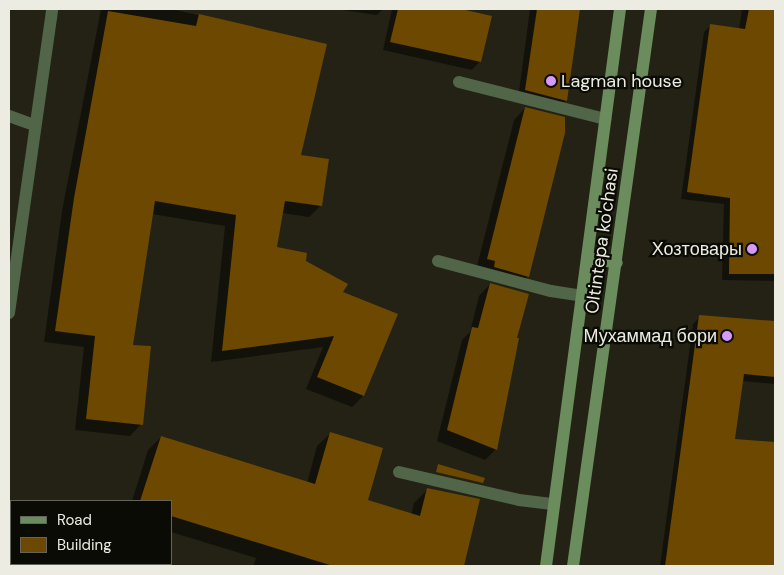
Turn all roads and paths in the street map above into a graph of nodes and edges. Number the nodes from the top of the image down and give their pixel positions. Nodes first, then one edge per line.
1 (52, 9) edge
2 (620, 9) edge
3 (651, 9) edge
4 (459, 82) dead end
5 (9, 116) edge
6 (605, 119) junction
7 (34, 125) junction
8 (587, 258) junction
9 (438, 261) dead end
10 (616, 263) junction
11 (581, 296) junction
12 (9, 313) edge
13 (399, 472) dead end
14 (554, 504) junction
15 (546, 566) edge
16 (573, 566) edge

1 - 7 street
2 - 6 main road, Oltintepa ko'chasi
3 - 10 main road, Oltintepa ko'chasi
4 - 6 street
5 - 7 street
6 - 8 main road, Oltintepa ko'chasi
7 - 12 street
8 - 10 main road
8 - 11 main road, Oltintepa ko'chasi
9 - 11 street
10 - 16 main road, Oltintepa ko'chasi
11 - 14 main road, Oltintepa ko'chasi
13 - 14 street
14 - 15 main road, Oltintepa ko'chasi

